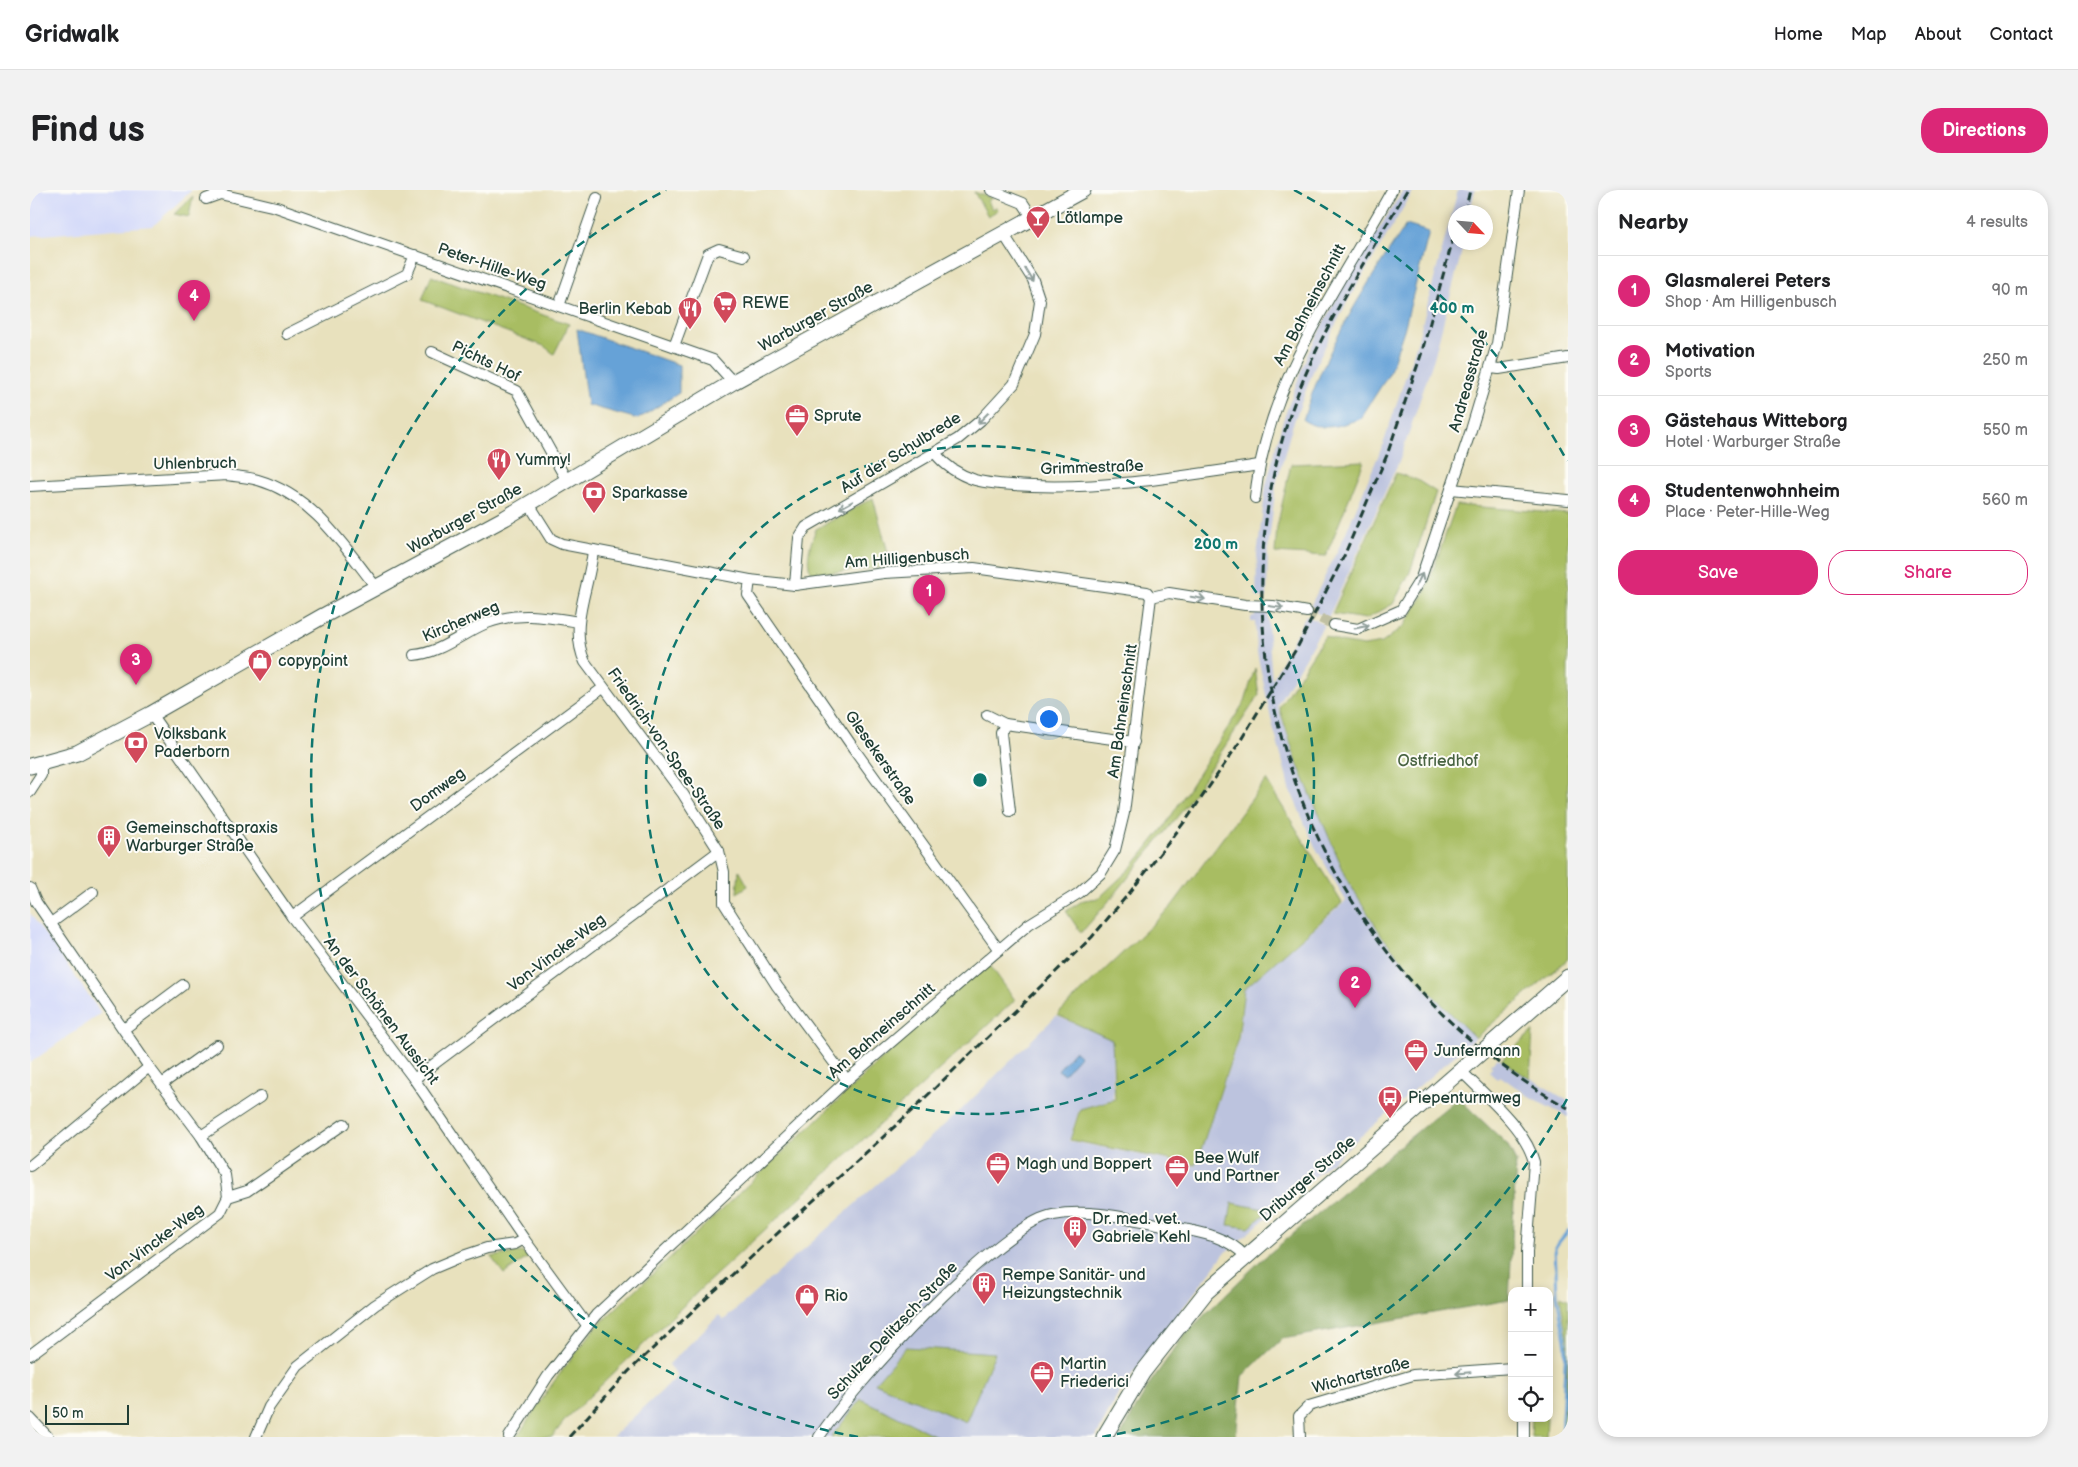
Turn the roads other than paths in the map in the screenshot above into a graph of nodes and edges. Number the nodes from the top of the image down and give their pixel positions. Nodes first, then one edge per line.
1 (991, 190) edge
2 (1083, 190) edge
3 (1392, 190) edge
4 (1519, 190) edge
5 (597, 198) dead end
6 (206, 200) dead end
7 (1032, 217) junction
8 (1003, 233) junction
9 (414, 255) junction
10 (744, 256) dead end
11 (560, 306) junction
12 (287, 334) dead end
13 (674, 346) junction
14 (432, 352) dead end
15 (1568, 358) edge
16 (1491, 368) junction
17 (733, 382) junction
18 (935, 453) junction
19 (1259, 465) junction
20 (567, 481) junction
21 (30, 486) edge
22 (1451, 489) junction
23 (1255, 498) dead end
24 (1568, 500) edge
25 (529, 504) junction
26 (593, 550) junction
27 (750, 580) junction
28 (795, 585) junction
29 (376, 587) junction
30 (1152, 597) junction
31 (1307, 612) tunnel mouth
32 (579, 622) junction
33 (1334, 625) tunnel mouth
34 (414, 655) dead end
35 (603, 688) junction
36 (151, 714) junction
37 (987, 715) dead end
38 (1005, 724) junction
39 (1134, 742) junction
40 (35, 764) edge
41 (30, 792) edge
42 (1010, 811) dead end
43 (719, 851) junction
44 (30, 888) edge
45 (93, 892) dead end
46 (292, 917) junction
47 (51, 923) junction
48 (999, 950) junction
49 (1568, 977) edge
50 (183, 985) dead end
51 (124, 1029) junction
52 (217, 1045) dead end
53 (149, 1067) junction
54 (1461, 1071) junction
55 (414, 1079) junction
56 (847, 1080) junction
57 (162, 1084) junction
58 (260, 1097) dead end
59 (344, 1124) dead end
60 (201, 1136) junction
61 (30, 1166) edge
62 (228, 1197) junction
63 (524, 1239) junction
64 (1245, 1256) junction
65 (1527, 1287) edge
66 (587, 1325) junction
67 (30, 1354) edge
68 (1508, 1368) edge
69 (30, 1418) edge
70 (1524, 1422) edge
71 (48, 1437) edge
72 (256, 1437) edge
73 (510, 1437) edge
74 (819, 1437) edge
75 (1104, 1437) edge
76 (1300, 1437) edge
77 (1524, 1437) edge

1 - 7 street
2 - 7 main road, Warburger Straße
3 - 19 street, Am Bahneinschnitt
4 - 16 street, Andreasstraße
5 - 11 street, Peter-Hille-Weg
6 - 9 street, Peter-Hille-Weg
7 - 8 main road, Warburger Straße
8 - 17 main road, Warburger Straße
8 -> 18 street, Auf der Schulbrede
9 - 11 street, Peter-Hille-Weg
9 - 12 street, Peter-Hille-Weg
10 - 13 street
11 - 13 street, Peter-Hille-Weg
13 - 17 street, Peter-Hille-Weg
14 - 20 street, Pichts Hof
15 - 16 street
16 - 22 street, Andreasstraße
17 - 20 main road, Warburger Straße
18 - 19 street, Grimmestraße
18 -> 28 street, Auf der Schulbrede
19 - 23 street, Am Bahneinschnitt
20 - 25 main road, Warburger Straße
21 - 29 street, Uhlenbruch
22 - 24 street
33 -> 22 street
25 - 26 street, Am Hilligenbusch
25 - 29 main road, Warburger Straße
26 - 27 street, Am Hilligenbusch
26 - 32 street, Friedrich-von-Spee-Straße
27 - 28 street, Am Hilligenbusch
27 - 48 street, Glesekerstraße
28 - 30 street, Am Hilligenbusch
29 - 36 main road, Warburger Straße
30 -> 31 street, Am Hilligenbusch
30 - 39 street, Am Bahneinschnitt
32 - 34 street, Kircherweg
32 - 35 street, Friedrich-von-Spee-Straße
35 - 43 street, Friedrich-von-Spee-Straße
35 - 46 street, Domweg
36 - 40 main road, Warburger Straße
36 - 46 street, An der Schönen Aussicht
37 - 38 street
38 - 39 street
38 - 42 street
39 - 48 street, Am Bahneinschnitt
40 - 41 street, Warburger Straße
43 - 55 street, Von-Vincke-Weg
43 - 56 street, Friedrich-von-Spee-Straße
44 - 47 street
45 - 47 street
46 - 55 street, An der Schönen Aussicht
47 - 51 street
48 - 56 street, Am Bahneinschnitt
49 - 54 main road, Driburger Straße
50 - 51 street
51 - 53 street
52 - 57 street
53 - 57 street
53 - 61 street
54 - 64 main road, Driburger Straße
54 - 65 street
55 - 63 street, An der Schönen Aussicht
56 - 66 street, Am Bahneinschnitt
57 - 60 street
58 - 60 street
59 - 62 street
60 - 62 street
62 - 67 street, Von-Vincke-Weg
63 - 66 street, An der Schönen Aussicht
63 - 72 street
64 - 74 street, Schulze-Delitzsch-Straße
64 - 75 main road, Driburger Straße
66 - 73 street, Am Bahneinschnitt
68 -> 76 street, Wichartstraße
69 - 71 street
70 - 77 street

